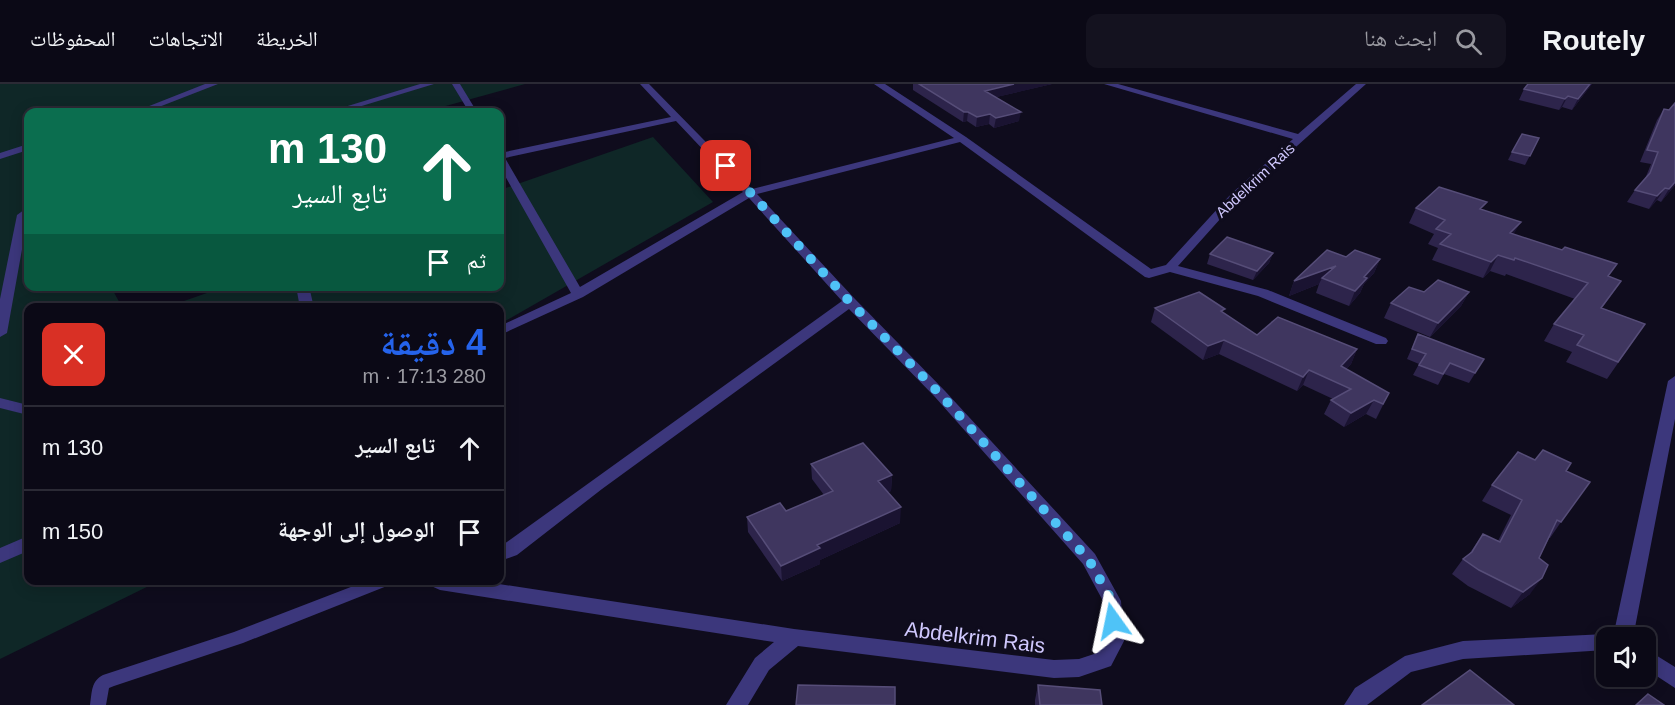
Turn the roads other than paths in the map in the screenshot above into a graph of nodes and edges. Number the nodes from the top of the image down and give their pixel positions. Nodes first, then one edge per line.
1 (213, 84) edge
2 (430, 84) edge
3 (456, 84) edge
4 (644, 84) edge
5 (879, 84) edge
6 (1108, 84) edge
7 (1361, 84) edge
8 (150, 108) edge
9 (347, 108) edge
10 (470, 108) edge
11 (678, 118) junction
12 (1300, 138) junction
13 (962, 139) junction
14 (24, 148) edge
15 (0, 156) edge
16 (504, 157) edge
17 (504, 165) edge
18 (750, 193) junction
19 (24, 214) edge
20 (1170, 268) junction
21 (578, 294) junction
22 (850, 302) junction
23 (504, 329) edge
24 (0, 333) edge
25 (1381, 340) dead end
26 (1675, 381) edge
27 (0, 403) edge
28 (24, 409) edge
29 (24, 545) edge
30 (504, 553) edge
31 (0, 556) edge
32 (374, 585) edge
33 (459, 585) edge
34 (1625, 627) edge
35 (794, 636) junction
36 (1596, 643) edge
37 (1656, 665) edge
38 (1675, 679) edge
39 (98, 705) edge
40 (737, 705) edge
41 (1354, 705) edge

1 - 8 street
2 - 9 street
3 - 10 street
4 - 11 street
5 - 13 street
6 - 12 street
7 - 12 street, Abdelkrim Rais
11 - 16 street
11 - 18 street
12 - 20 street, Abdelkrim Rais
13 - 18 street
13 - 20 street
14 - 15 street
17 - 21 street
18 - 21 street
18 - 22 street
19 - 24 street
20 - 25 street
21 - 23 street
22 - 30 street
22 - 35 street, Abdelkrim Rais
26 - 34 street
27 - 28 street
29 - 31 street
32 - 39 lane
33 - 35 street, Abdelkrim Rais
35 - 40 street
36 - 41 street
37 - 38 street

